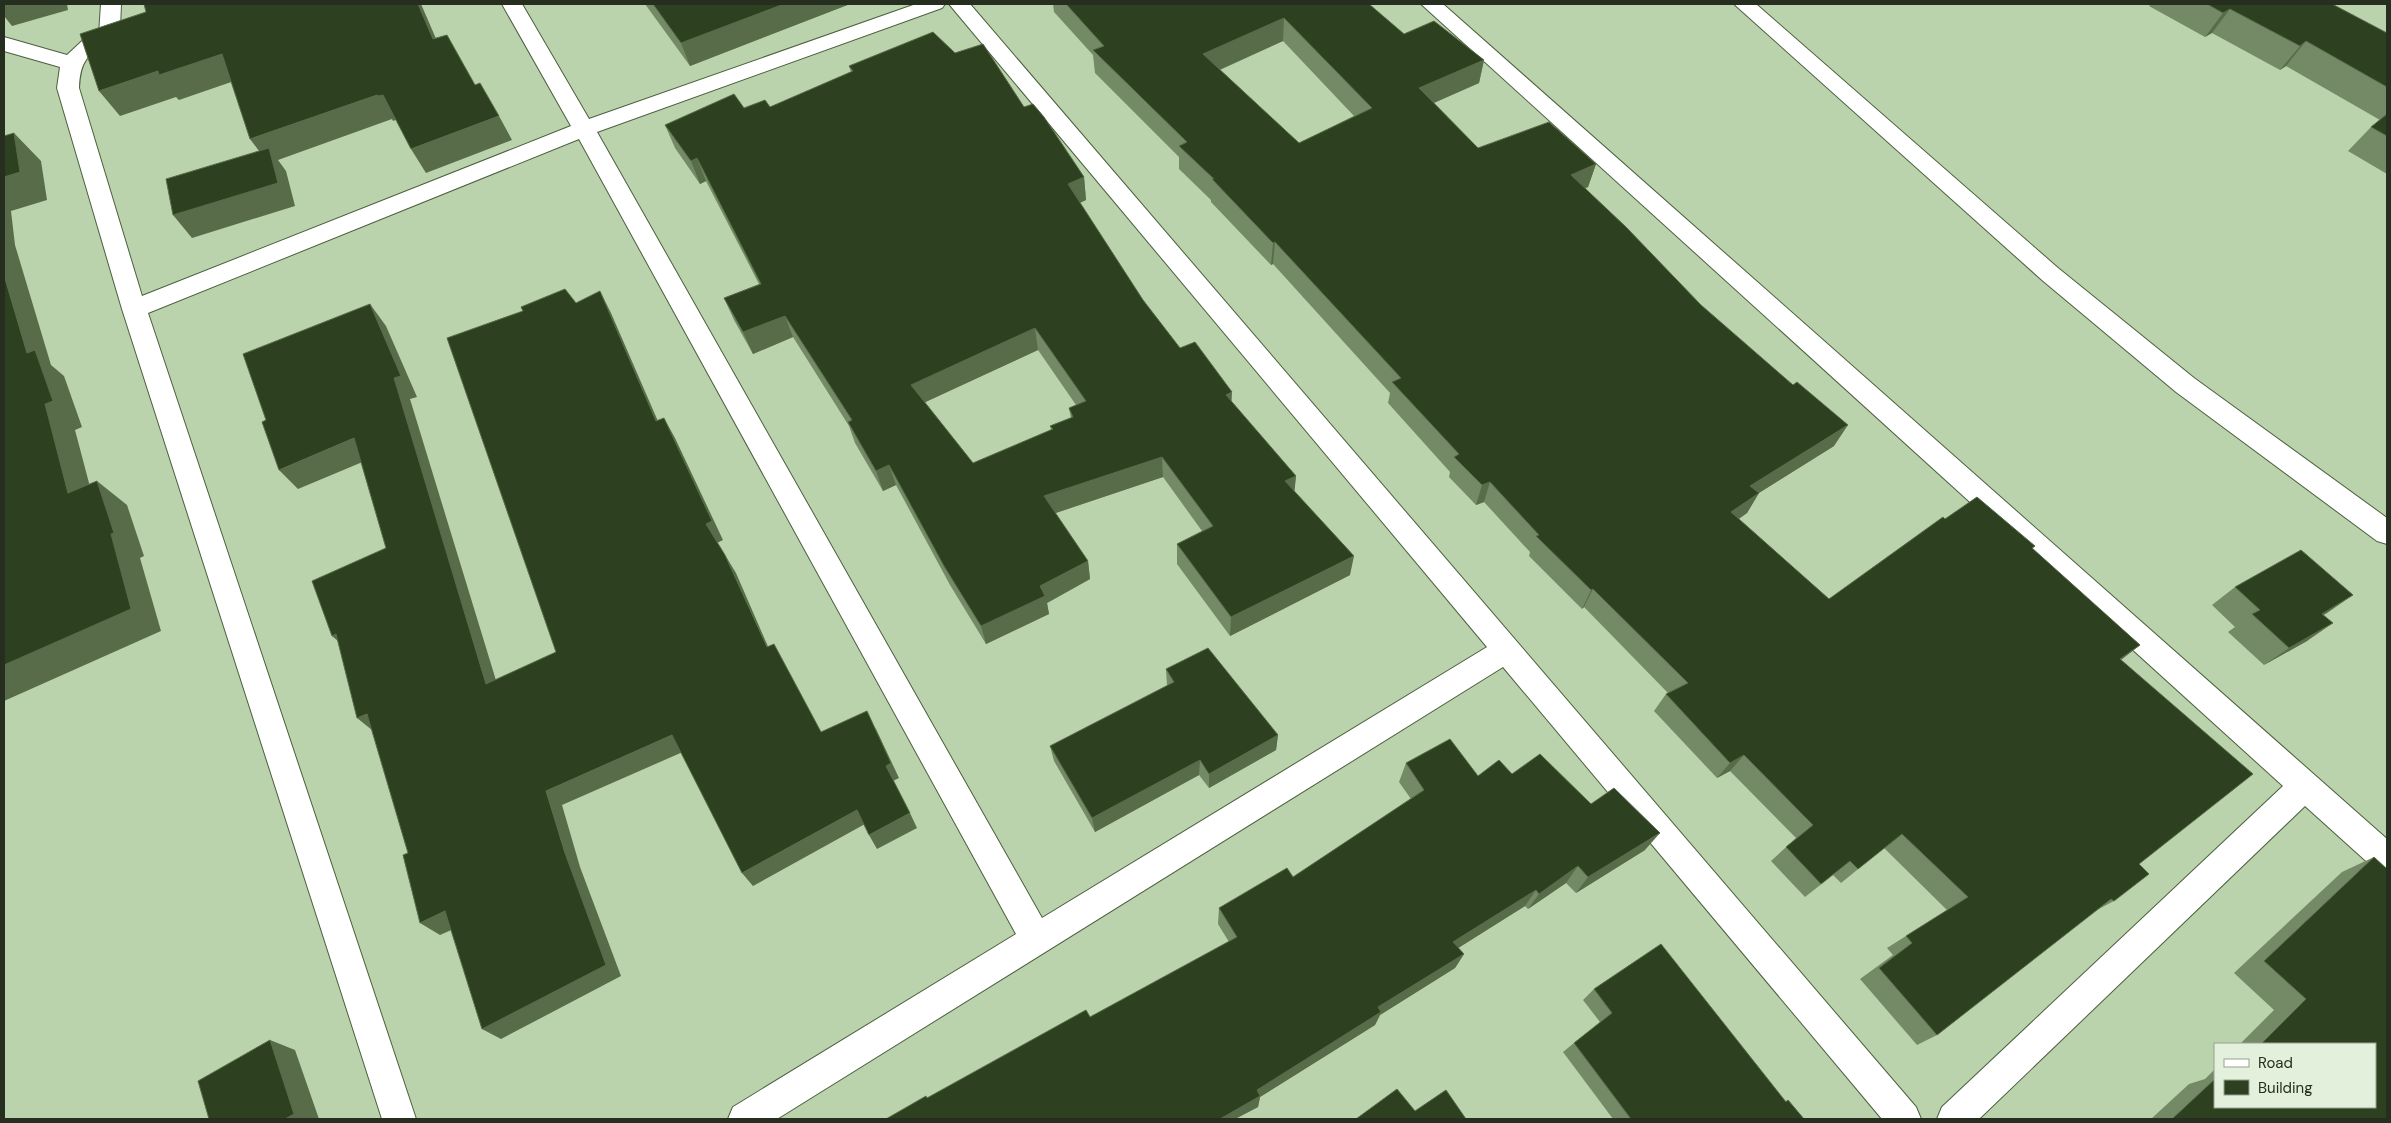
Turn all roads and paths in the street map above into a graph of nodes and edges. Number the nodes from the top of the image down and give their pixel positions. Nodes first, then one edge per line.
1 (111, 4) edge
2 (512, 4) edge
3 (935, 4) edge
4 (959, 4) edge
5 (1431, 4) edge
6 (1744, 4) edge
7 (140, 27) edge
8 (109, 38) junction
9 (4, 44) edge
10 (70, 62) junction
11 (584, 129) junction
12 (134, 309) junction
13 (2387, 533) edge
14 (1507, 650) junction
15 (2305, 786) junction
16 (2387, 859) edge
17 (1036, 940) junction
18 (399, 1119) edge
19 (745, 1119) edge
20 (1904, 1119) edge
21 (1954, 1119) edge

1 - 8 street
2 - 11 street
3 - 11 street
4 - 14 street
5 - 15 street
6 - 13 street
7 - 8 street
8 - 10 street
9 - 10 street
10 - 12 street
11 - 12 street
11 - 17 street
12 - 18 street
14 - 17 street
14 - 20 street
15 - 16 street
15 - 21 street
17 - 19 street

